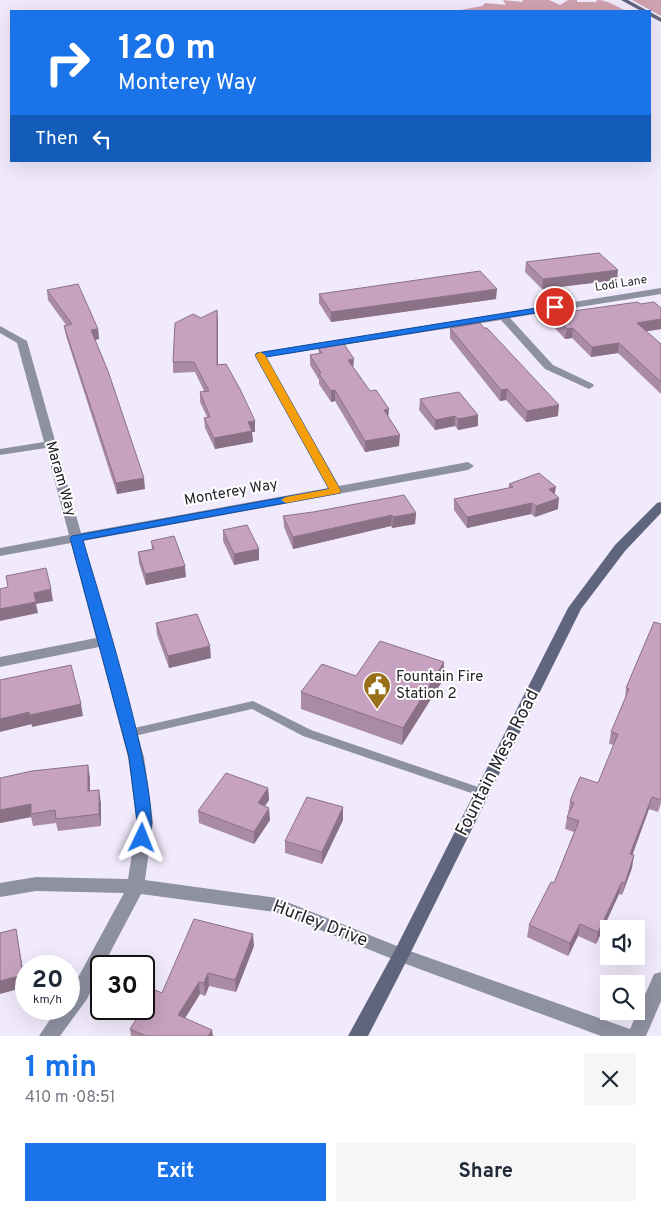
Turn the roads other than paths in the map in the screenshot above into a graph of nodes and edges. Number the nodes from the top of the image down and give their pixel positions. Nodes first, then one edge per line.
1 (624, 0) edge
2 (643, 10) edge
3 (661, 291) edge
4 (502, 316) junction
5 (0, 329) edge
6 (589, 386) dead end
7 (50, 444) junction
8 (0, 452) edge
9 (468, 466) dead end
10 (336, 491) junction
11 (661, 506) edge
12 (76, 538) junction
13 (0, 552) edge
14 (105, 641) junction
15 (0, 662) edge
16 (130, 733) junction
17 (483, 793) junction
18 (136, 886) junction
19 (0, 890) edge
20 (401, 955) junction
21 (661, 980) edge
22 (80, 993) edge
23 (60, 1020) edge
24 (49, 1036) edge
25 (358, 1036) edge
26 (626, 1036) edge
27 (636, 1036) edge

1 - 2 main road
3 - 4 street, Lodi Lane
4 - 6 street
4 - 10 street, Lodi Lane
5 - 7 street, Maram Way
7 - 8 street
7 - 12 street, Maram Way
9 - 10 street, Monterey Way
10 - 12 street, Monterey Way
11 - 17 main road, Fountain Mesa Road
12 - 13 street, Monterey Way
12 - 14 street, Maram Way
14 - 15 street
14 - 16 street, Maram Way
16 - 17 lane
16 - 18 street, Maram Way
17 - 20 main road, Fountain Mesa Road
18 - 19 street, Hurley Drive
18 - 20 street, Hurley Drive
18 - 22 street, Maram Way
20 - 25 main road, Fountain Mesa Road
20 - 26 street, Hurley Drive
21 - 27 street
23 - 24 street, Maram Way

